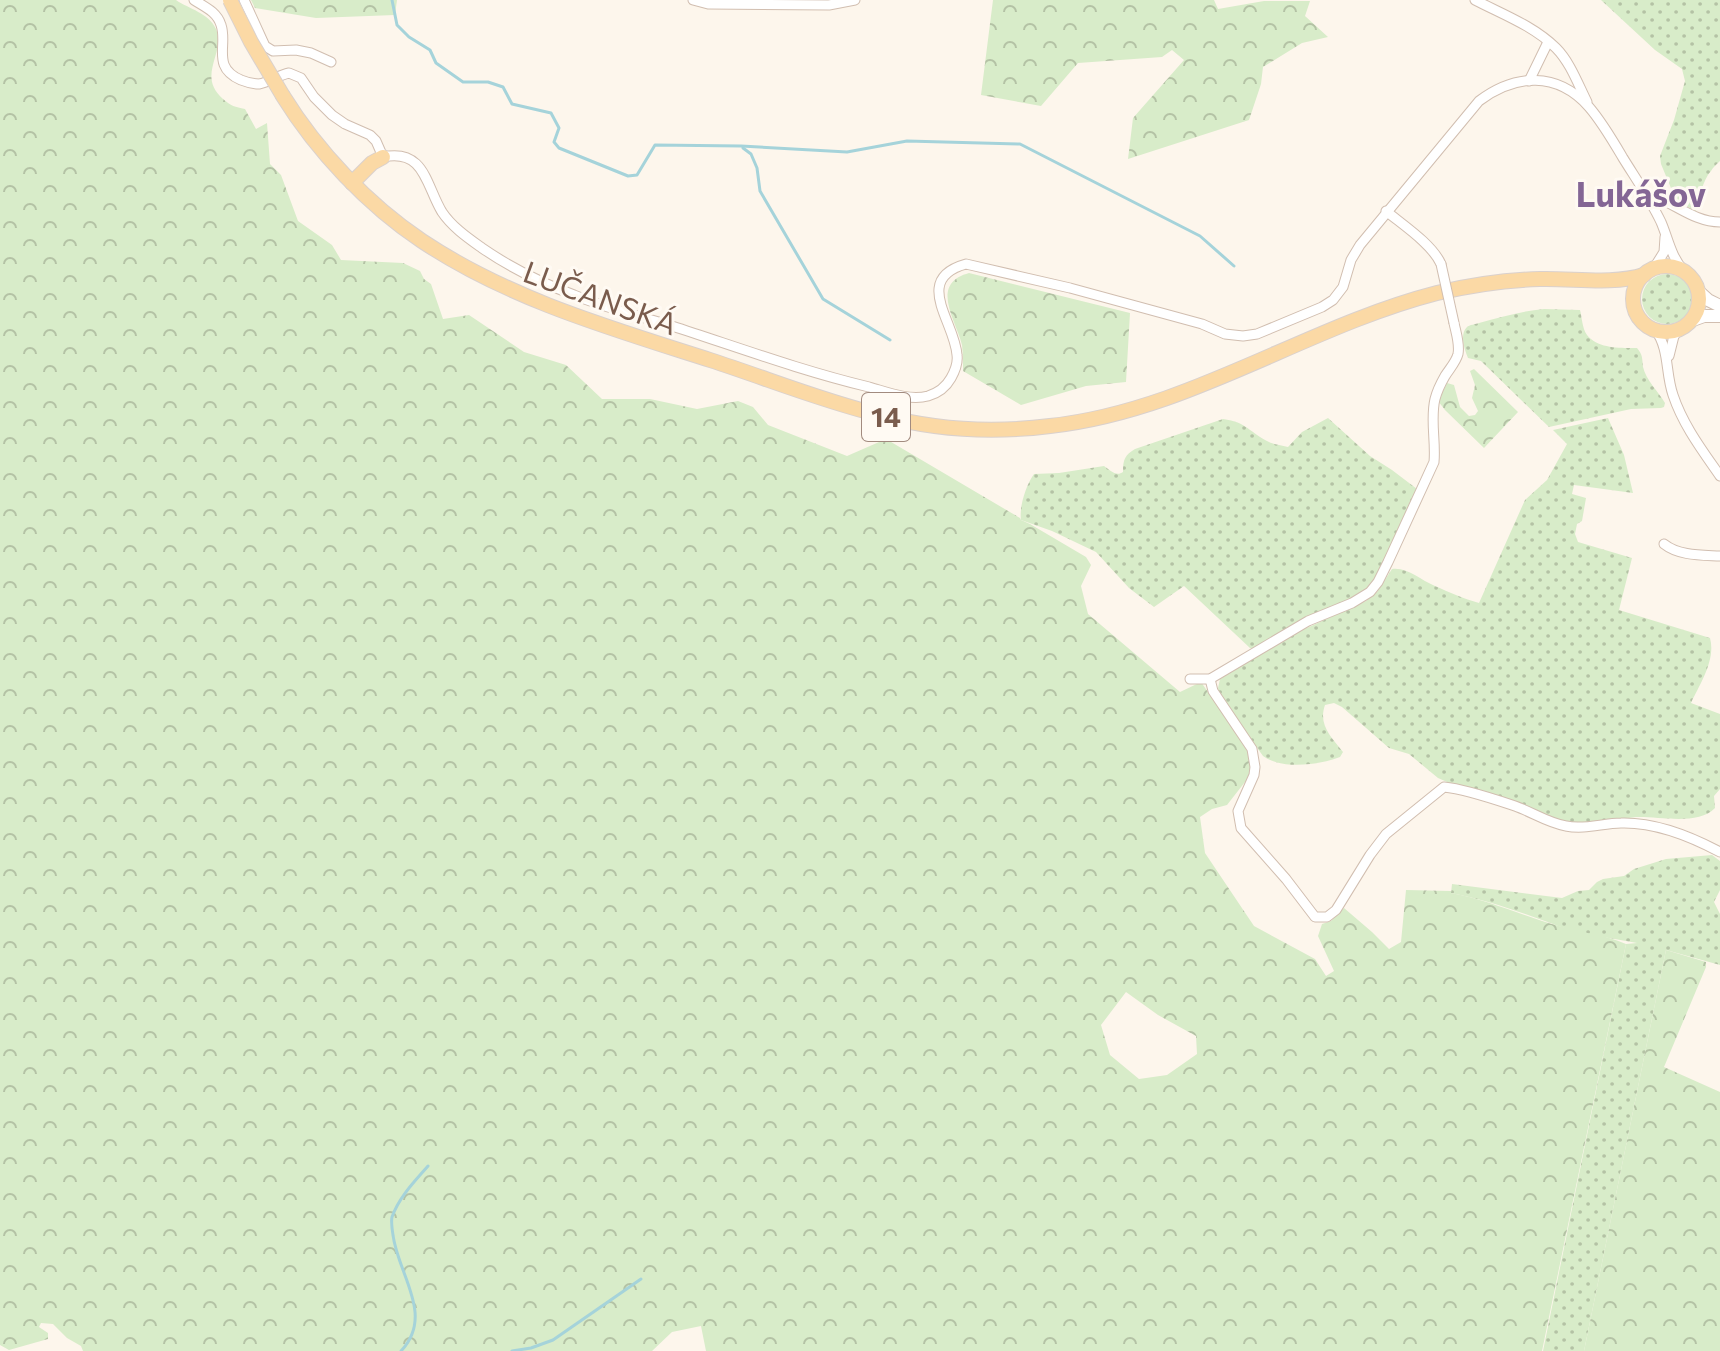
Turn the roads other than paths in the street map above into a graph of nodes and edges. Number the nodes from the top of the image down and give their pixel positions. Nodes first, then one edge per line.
1 (194, 0) edge
2 (230, 0) edge
3 (244, 0) edge
4 (693, 0) edge
5 (855, 0) edge
6 (1475, 0) edge
7 (1548, 42) junction
8 (331, 62) dead end
9 (1529, 81) junction
10 (1590, 108) junction
11 (383, 157) junction
12 (352, 183) junction
13 (1646, 194) junction
14 (1386, 211) junction
15 (1720, 222) edge
16 (1665, 233) junction
17 (1684, 271) junction
18 (1649, 272) junction
19 (1573, 280) junction
20 (1698, 291) junction
21 (1634, 303) junction
22 (1720, 306) edge
23 (1720, 316) edge
24 (1686, 324) junction
25 (1655, 329) junction
26 (1668, 367) junction
27 (1720, 476) edge
28 (1664, 544) dead end
29 (1720, 556) edge
30 (1190, 679) dead end
31 (1210, 679) junction
32 (1720, 852) edge

1 - 11 street
2 - 12 main road, 14, bridge
3 - 8 street
4 - 5 street
6 - 7 street
7 - 9 street
7 - 10 street
9 - 10 street
9 - 14 street
10 - 13 street
11 - 12 main road
11 - 14 street, LUČANSKÁ
12 - 19 main road, 14
13 - 15 street
13 - 16 street
14 - 31 street, bridge
16 - 17 street
16 - 18 street
17 - 18 main road, 14
17 - 20 main road
18 - 19 main road, 14
18 - 21 main road
19 - 21 main road, 14
20 - 22 street
20 - 24 main road
21 - 25 main road, 14
23 - 24 street
24 - 25 main road
24 - 26 street
25 - 26 street
26 - 27 street
28 - 29 street
30 - 31 street
31 - 32 street

